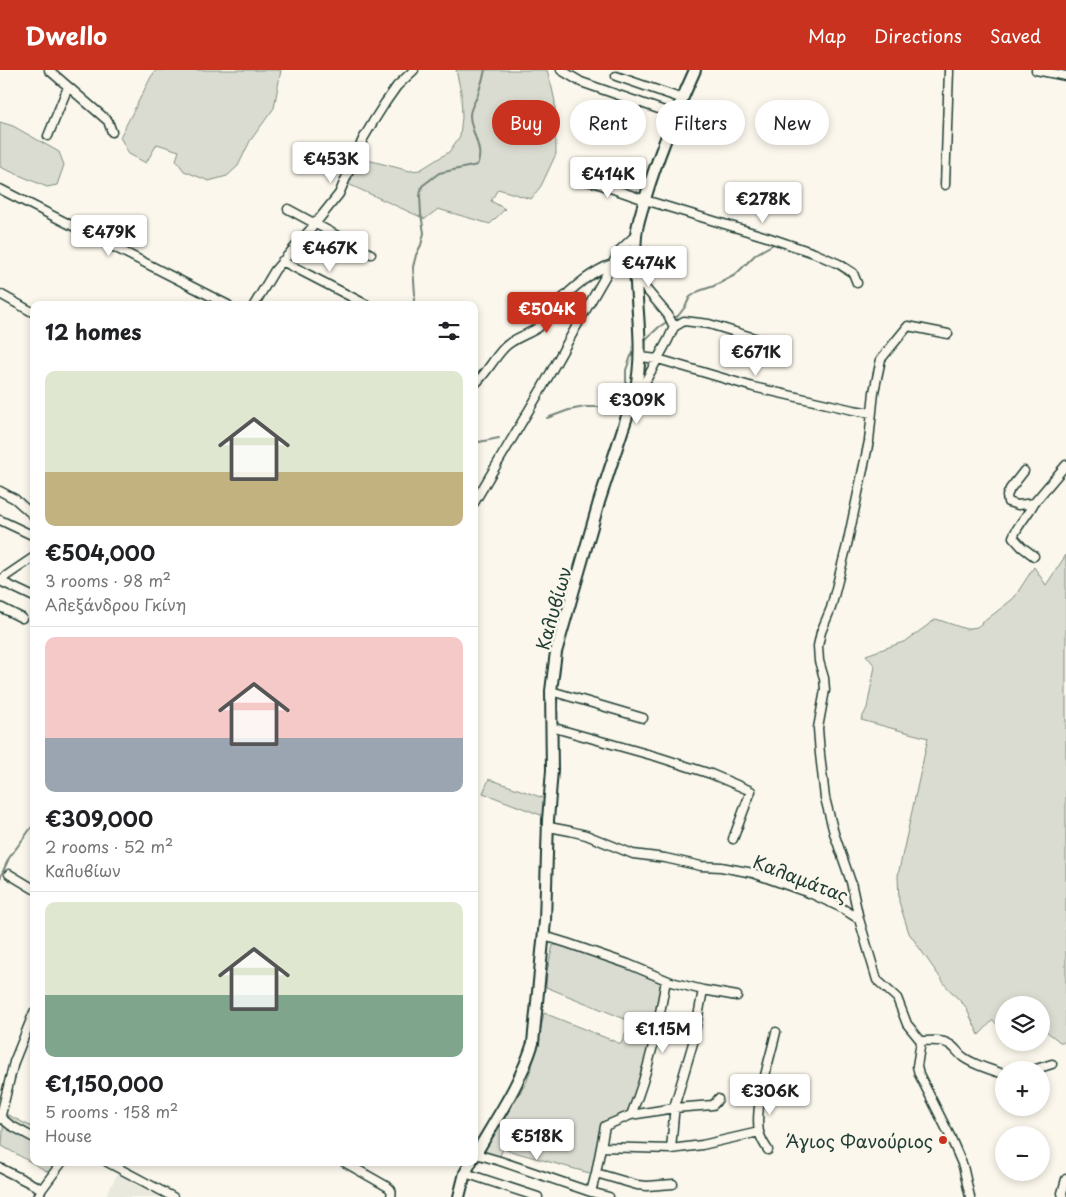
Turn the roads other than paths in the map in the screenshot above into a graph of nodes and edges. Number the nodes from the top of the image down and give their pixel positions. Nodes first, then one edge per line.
1 (49, 70) edge
2 (414, 70) edge
3 (561, 70) edge
4 (695, 70) edge
5 (949, 70) edge
6 (1036, 70) edge
7 (616, 76) dead end
8 (1066, 76) edge
9 (68, 87) junction
10 (682, 99) joint
11 (656, 108) edge
12 (112, 132) dead end
13 (48, 136) dead end
14 (664, 145) edge
15 (576, 179) dead end
16 (945, 185) dead end
17 (0, 189) edge
18 (645, 200) junction
19 (288, 209) dead end
20 (315, 224) junction
21 (636, 235) junction
22 (371, 254) dead end
23 (282, 261) junction
24 (612, 264) junction
25 (636, 277) junction
26 (857, 283) dead end
27 (0, 294) edge
28 (220, 301) edge
29 (256, 301) edge
30 (358, 301) edge
31 (30, 311) edge
32 (671, 321) junction
33 (948, 334) dead end
34 (771, 343) dead end
35 (639, 350) junction
36 (658, 359) junction
37 (478, 381) edge
38 (635, 392) junction
39 (871, 412) junction
40 (1066, 465) edge
41 (1024, 472) dead end
42 (0, 491) edge
43 (478, 496) edge
44 (1034, 502) junction
45 (30, 512) edge
46 (0, 520) edge
47 (30, 534) edge
48 (1034, 556) dead end
49 (30, 560) edge
50 (0, 581) edge
51 (30, 596) edge
52 (0, 608) edge
53 (22, 618) dead end
54 (552, 691) junction
55 (643, 718) dead end
56 (551, 727) junction
57 (549, 827) junction
58 (733, 839) dead end
59 (9, 874) dead end
60 (30, 887) edge
61 (859, 919) junction
62 (544, 936) junction
63 (666, 980) junction
64 (703, 990) junction
65 (736, 996) dead end
66 (30, 1022) edge
67 (776, 1032) dead end
68 (921, 1041) junction
69 (995, 1071) edge
70 (718, 1099) dead end
71 (674, 1108) junction
72 (631, 1115) junction
73 (0, 1118) edge
74 (759, 1132) junction
75 (30, 1136) edge
76 (601, 1147) junction
77 (478, 1148) edge
78 (671, 1149) junction
79 (768, 1150) dead end
80 (478, 1154) edge
81 (59, 1166) edge
82 (114, 1166) edge
83 (351, 1166) edge
84 (468, 1166) edge
85 (0, 1167) edge
86 (465, 1173) junction
87 (596, 1173) junction
88 (1066, 1179) edge
89 (673, 1184) dead end
90 (42, 1189) junction
91 (591, 1192) junction
92 (459, 1196) edge
93 (38, 1197) edge
94 (173, 1197) edge
95 (391, 1197) edge
96 (538, 1197) edge
97 (610, 1197) edge
98 (970, 1197) edge
99 (1063, 1197) edge

1 - 9 street
2 - 20 street
3 - 11 street
4 - 10 main road, Καλυβίων
5 - 16 street
6 - 8 street
7 - 10 street
9 - 12 street
9 - 13 street
14 - 18 main road, Καλυβίων
15 - 18 street
17 - 28 street
18 - 21 main road, Καλυβίων
18 - 26 street
19 - 20 street
20 - 22 street
20 - 23 street
21 - 24 street
21 - 25 main road, Καλυβίων
23 - 29 street
23 - 30 street
24 - 37 street
24 - 43 street
25 - 32 street
25 - 35 main road, Καλυβίων
27 - 31 street
32 - 34 street
32 - 36 street
33 - 39 street
35 - 36 street
35 - 38 main road, Καλυβίων
36 - 38 street
36 - 39 street
38 - 54 main road, Καλυβίων
39 - 61 street
40 - 44 street
41 - 44 street
42 - 45 street
44 - 48 street
46 - 47 street
49 - 50 street
50 - 51 street
52 - 53 street
54 - 55 street
54 - 56 main road, Καλυβίων
56 - 57 main road, Καλυβίων
56 - 58 street
57 - 61 street, Καλαμάτας
57 - 62 main road, Καλυβίων
59 - 60 street
61 - 68 street, Καλαμάτας
62 - 63 street
62 - 77 main road, Καλυβίων
63 - 64 street
63 - 72 street
64 - 65 street
64 - 71 street
66 - 73 street
67 - 74 street
68 - 69 street
68 - 98 street
70 - 71 street
71 - 72 street
71 - 78 street
72 - 76 street
73 - 75 street
74 - 78 street
74 - 79 street
76 - 78 street
76 - 87 street
80 - 91 street
81 - 90 street
82 - 94 street
83 - 95 street
84 - 86 main road, Καλυβίων
85 - 90 street
86 - 92 main road, Καλυβίων
86 - 96 street
87 - 89 street
87 - 91 street
88 - 99 street
90 - 93 street
91 - 97 street

